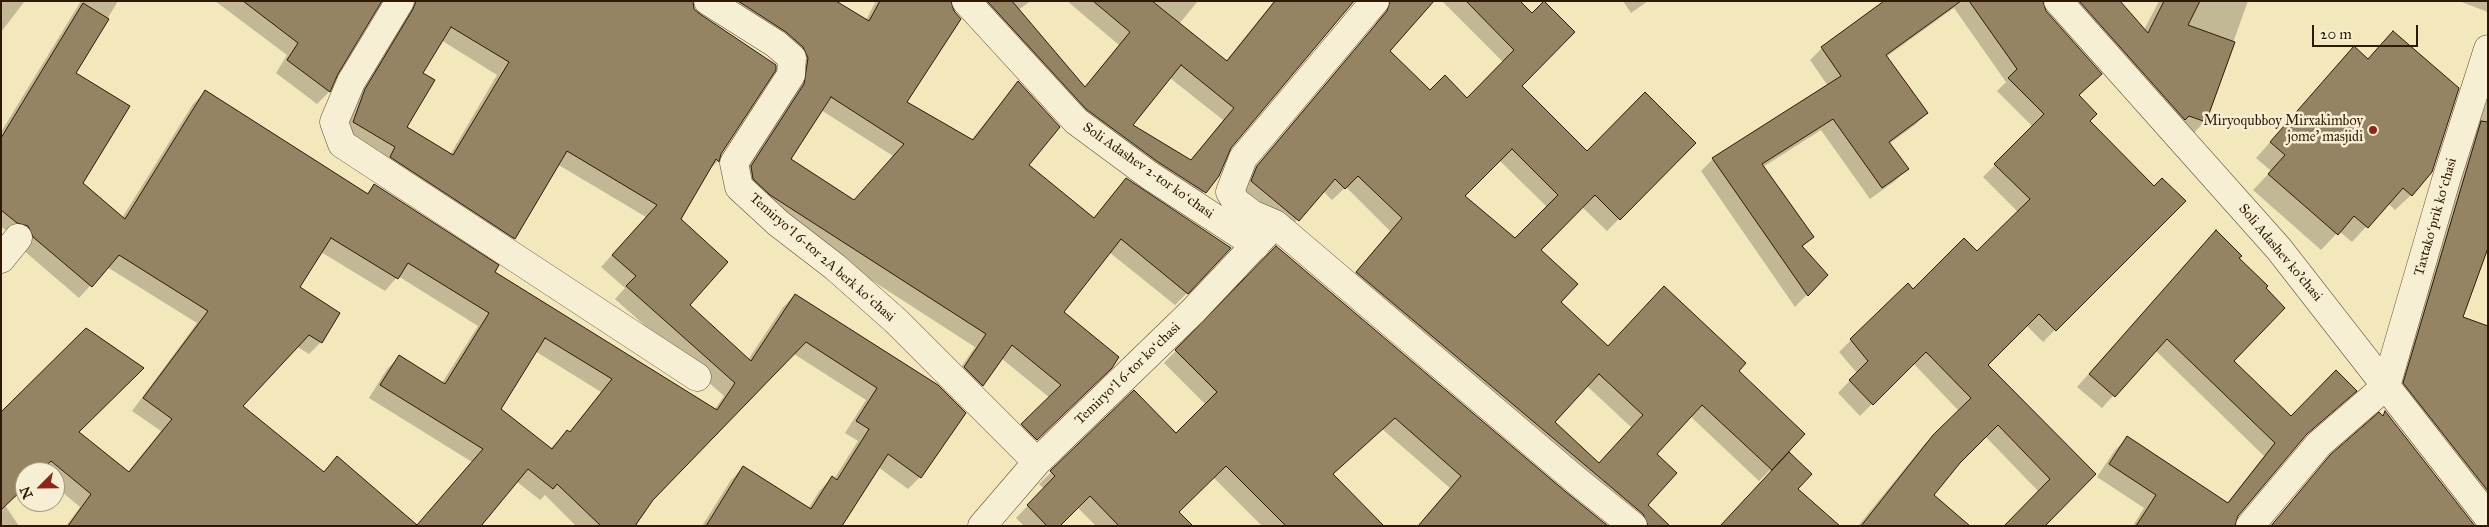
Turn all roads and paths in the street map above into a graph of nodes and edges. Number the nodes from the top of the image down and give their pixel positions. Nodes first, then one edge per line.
1 (400, 1) edge
2 (708, 1) edge
3 (966, 1) edge
4 (1375, 1) edge
5 (2058, 1) edge
6 (2488, 49) edge
7 (1275, 224) junction
8 (18, 238) dead end
9 (1256, 245) junction
10 (1, 259) edge
11 (697, 377) dead end
12 (2386, 386) junction
13 (1037, 462) junction
14 (2488, 517) edge
15 (982, 526) edge
16 (1633, 526) edge
17 (2250, 526) edge

1 - 11 street
2 - 13 street, Temiryoʻl 6-tor 2А berk koʻchasi
3 - 9 street, Soli Adashev 2-tor koʻchasi
4 - 7 street
5 - 12 street, Soli Adashev ko'chasi
6 - 12 street, Taxtakoʻprik koʻchasi
7 - 9 street, Temiryoʻl 6-tor koʻchasi
7 - 16 street
8 - 10 street
9 - 13 street, Temiryoʻl 6-tor koʻchasi
12 - 14 street, Soli Adashev ko'chasi
12 - 17 street
13 - 15 street, Temiryoʻl 6-tor koʻchasi

